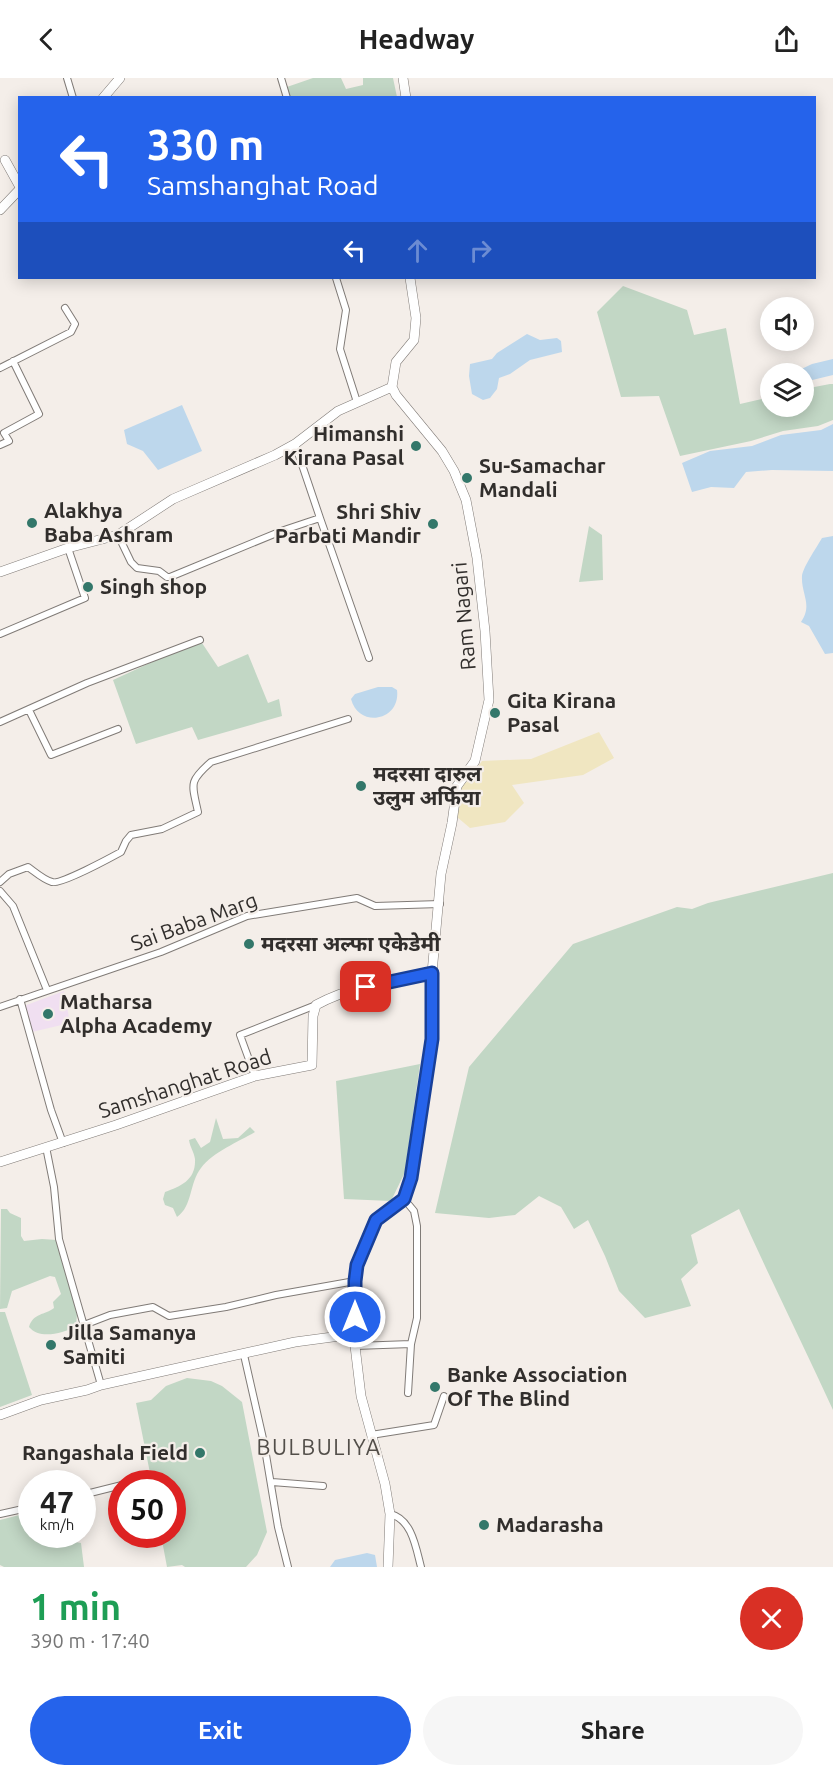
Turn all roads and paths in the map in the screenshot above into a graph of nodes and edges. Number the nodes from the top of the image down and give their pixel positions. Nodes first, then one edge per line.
1 (67, 78) edge
2 (120, 78) edge
3 (281, 78) edge
4 (403, 78) edge
5 (72, 96) edge
6 (105, 96) edge
7 (286, 96) edge
8 (406, 96) edge
9 (5, 160) dead end
10 (18, 184) edge
11 (18, 190) edge
12 (0, 210) edge
13 (336, 279) edge
14 (410, 279) edge
15 (65, 308) dead end
16 (13, 361) junction
17 (0, 368) edge
18 (392, 387) junction
19 (357, 402) junction
20 (295, 444) junction
21 (0, 445) edge
22 (320, 519) junction
23 (118, 535) junction
24 (68, 548) junction
25 (0, 572) edge
26 (0, 634) edge
27 (200, 640) dead end
28 (369, 658) dead end
29 (29, 710) junction
30 (348, 719) dead end
31 (0, 722) edge
32 (118, 729) dead end
33 (0, 882) edge
34 (0, 891) edge
35 (440, 904) junction
36 (432, 973) junction
37 (47, 990) junction
38 (20, 999) junction
39 (316, 1005) junction
40 (0, 1007) edge
41 (255, 1076) junction
42 (63, 1143) junction
43 (46, 1147) junction
44 (0, 1162) edge
45 (404, 1199) junction
46 (355, 1281) junction
47 (84, 1324) junction
48 (355, 1334) junction
49 (411, 1344) junction
50 (355, 1346) junction
51 (244, 1355) junction
52 (101, 1385) junction
53 (408, 1393) dead end
54 (444, 1396) dead end
55 (0, 1415) edge
56 (371, 1435) junction
57 (272, 1482) junction
58 (323, 1486) dead end
59 (18, 1510) edge
60 (0, 1514) edge
61 (390, 1514) junction
62 (288, 1567) edge
63 (387, 1567) edge
64 (421, 1567) edge

1 - 5 street
2 - 6 main road
3 - 7 street
4 - 8 main road
9 - 10 main road
11 - 12 main road
13 - 19 street
14 - 18 main road
15 - 16 street
16 - 17 street
16 - 21 street
18 - 19 main road
18 - 35 main road, Ram Nagari
19 - 20 main road
20 - 22 street
20 - 23 main road
22 - 23 street
22 - 28 street
23 - 24 main road
24 - 25 main road
24 - 26 street
27 - 29 street
29 - 31 street
29 - 32 street
30 - 33 street
34 - 37 street
35 - 36 main road, Ram Nagari
35 - 37 street, Sai Baba Marg
36 - 39 main road
36 - 45 main road, Ram Nagari
37 - 38 street, Sai Baba Marg
38 - 40 street, Sai Baba Marg
38 - 42 street
39 - 41 main road, Samshanghat Road
39 - 41 street
41 - 42 main road, Samshanghat Road
42 - 43 main road, Samshanghat Road
43 - 44 main road, Samshanghat Road
43 - 47 street
45 - 46 main road
45 - 49 street
46 - 47 street
46 - 48 main road
47 - 52 street
48 - 50 main road
48 - 51 main road
49 - 50 street
49 - 53 street
50 - 56 main road
51 - 52 main road
51 - 57 street
52 - 55 main road
54 - 56 street
56 - 61 main road
57 - 58 street
57 - 62 street
59 - 60 street
61 - 63 main road
61 - 64 street

